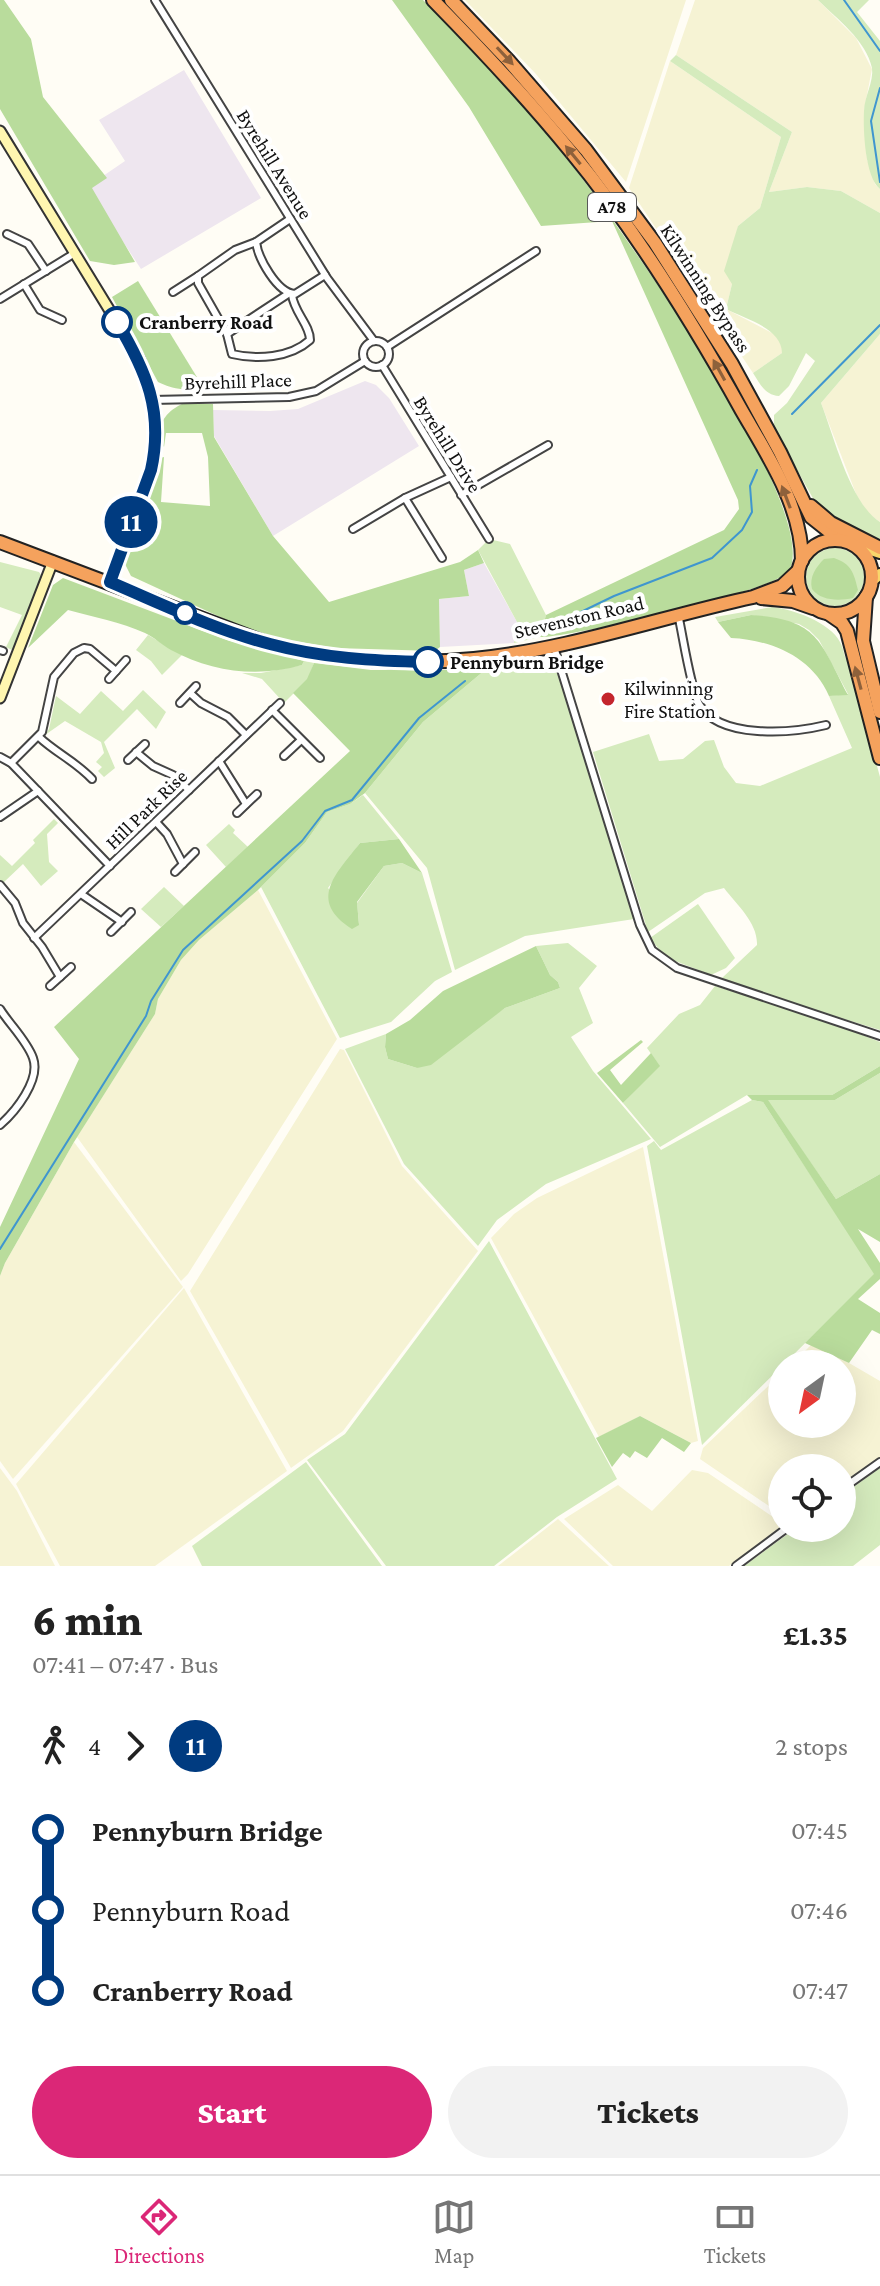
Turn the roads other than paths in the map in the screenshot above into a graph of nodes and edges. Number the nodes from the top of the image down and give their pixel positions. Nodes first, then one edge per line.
1 (155, 0) edge
2 (433, 0) edge
3 (451, 0) edge
4 (0, 131) edge
5 (290, 219) junction
6 (7, 234) dead end
7 (256, 242) junction
8 (536, 251) dead end
9 (75, 253) junction
10 (46, 271) junction
11 (325, 275) junction
12 (198, 276) junction
13 (24, 284) junction
14 (173, 292) dead end
15 (290, 294) junction
16 (0, 299) edge
17 (62, 320) dead end
18 (227, 334) junction
19 (374, 341) junction
20 (387, 347) junction
21 (365, 361) junction
22 (382, 365) junction
23 (152, 400) junction
24 (548, 445) dead end
25 (451, 477) junction
26 (799, 492) junction
27 (461, 495) junction
28 (405, 498) junction
29 (353, 529) dead end
30 (489, 539) dead end
31 (0, 542) edge
32 (846, 542) junction
33 (880, 550) edge
34 (442, 558) dead end
35 (53, 561) junction
36 (800, 566) junction
37 (876, 578) edge
38 (110, 582) junction
39 (753, 597) junction
40 (866, 597) junction
41 (816, 609) junction
42 (678, 614) junction
43 (829, 614) junction
44 (554, 645) junction
45 (126, 660) dead end
46 (116, 671) junction
47 (109, 679) dead end
48 (196, 686) dead end
49 (190, 693) junction
50 (0, 698) edge
51 (180, 703) dead end
52 (280, 703) dead end
53 (272, 710) junction
54 (880, 712) edge
55 (826, 725) dead end
56 (246, 735) junction
57 (39, 737) junction
58 (301, 740) junction
59 (145, 744) dead end
60 (136, 752) junction
61 (284, 756) dead end
62 (0, 757) edge
63 (320, 758) dead end
64 (880, 758) edge
65 (128, 760) dead end
66 (219, 761) junction
67 (11, 763) junction
68 (92, 779) dead end
69 (189, 790) junction
70 (38, 791) junction
71 (257, 794) dead end
72 (246, 804) junction
73 (237, 813) dead end
74 (0, 817) edge
75 (156, 822) junction
76 (195, 852) dead end
77 (183, 864) junction
78 (110, 866) junction
79 (175, 872) dead end
80 (0, 885) edge
81 (81, 894) junction
82 (131, 912) dead end
83 (122, 922) junction
84 (111, 932) dead end
85 (34, 938) junction
86 (71, 967) dead end
87 (60, 977) junction
88 (50, 986) dead end
89 (0, 1009) edge
90 (880, 1036) edge
91 (0, 1125) edge
92 (880, 1462) edge
93 (856, 1479) edge
94 (768, 1542) edge
95 (736, 1566) edge

1 - 5 street, Byrehill Avenue
36 -> 2 highway, Kilwinning Bypass / A78
3 -> 26 highway, Kilwinning Bypass / A78
4 - 9 street
5 - 7 street
5 - 11 street, Byrehill Avenue
6 - 10 street
7 - 12 street
7 - 15 street
8 - 20 street
9 - 10 street
9 - 23 street
10 - 13 street
11 - 15 street
11 - 19 street, Byrehill Avenue
12 - 14 street
12 - 18 street
13 - 16 street
13 - 17 street
15 - 18 street
15 - 18 street
19 - 20 street
19 - 21 street
20 - 22 street
21 - 22 street
21 - 23 street, Byrehill Place
22 - 25 street, Byrehill Drive
23 - 38 street
24 - 27 street
25 - 27 street, Byrehill Drive
25 - 28 street
26 - 32 highway, Kilwinning Bypass / A78
26 - 33 highway
27 - 30 street, Byrehill Drive
28 - 29 street
28 - 34 street
31 - 35 highway, Stevenston Road
32 - 33 main road
32 - 36 highway
32 - 37 highway, A78
35 - 38 highway, Stevenston Road
35 - 50 street
36 - 39 highway
36 - 41 highway, A78
37 - 40 highway, A78
38 - 44 highway, Stevenston Road
39 - 41 highway
39 - 42 highway, Stevenston Road
40 - 43 highway
40 - 54 highway, A78
41 - 43 highway
42 - 44 highway, Stevenston Road
42 - 55 street
64 -> 43 highway
44 - 90 street
45 - 46 street
46 - 47 street
46 - 57 street
48 - 49 street
49 - 51 street
49 - 56 street
52 - 53 street, Hill Park Rise
53 - 56 street, Hill Park Rise
53 - 58 street
56 - 66 street, Hill Park Rise
57 - 67 street
57 - 68 street
58 - 61 street
58 - 63 street
59 - 60 street
60 - 65 street
60 - 69 street
62 - 67 street
66 - 69 street, Hill Park Rise
66 - 72 street
67 - 70 street
69 - 75 street, Hill Park Rise
70 - 74 street
70 - 78 street
71 - 72 street
72 - 73 street
75 - 77 street
75 - 78 street, Hill Park Rise
76 - 77 street
77 - 79 street
78 - 81 street, Hill Park Rise
80 - 85 street
81 - 83 street
81 - 85 street, Hill Park Rise
82 - 83 street
83 - 84 street
85 - 87 street
86 - 87 street
87 - 88 street
89 - 91 street
92 - 93 street
94 - 95 street

